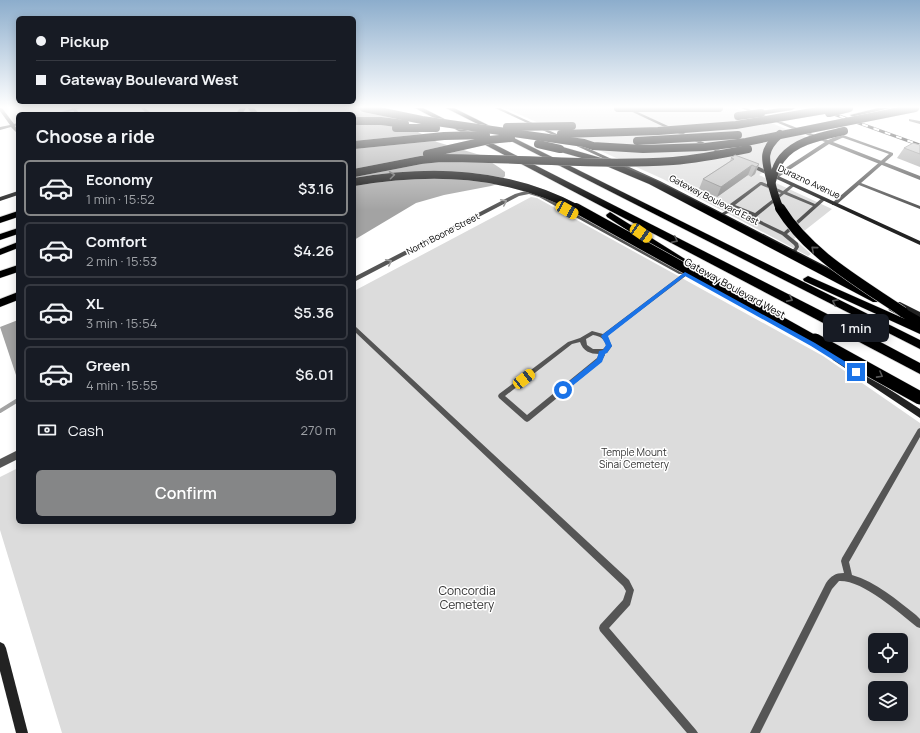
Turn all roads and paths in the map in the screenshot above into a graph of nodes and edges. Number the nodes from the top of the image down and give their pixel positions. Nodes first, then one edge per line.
1 (370, 142) edge
2 (388, 142) edge
3 (476, 142) edge
4 (478, 142) edge
5 (518, 142) edge
6 (527, 142) edge
7 (533, 142) edge
8 (571, 142) edge
9 (578, 142) edge
10 (601, 142) edge
11 (700, 142) edge
12 (744, 142) edge
13 (771, 142) edge
14 (771, 142) edge
15 (806, 142) edge
16 (828, 142) joint
17 (859, 142) edge
18 (584, 143) junction
19 (356, 146) edge
20 (356, 152) edge
21 (732, 157) edge
22 (740, 160) edge
23 (882, 163) junction
24 (562, 164) junction
25 (356, 173) edge
26 (356, 178) edge
27 (920, 178) edge
28 (773, 180) junction
29 (356, 182) edge
30 (858, 183) junction
31 (563, 185) junction
32 (793, 185) junction
33 (619, 192) junction
34 (784, 192) junction
35 (533, 193) joint
36 (16, 194) edge
37 (0, 199) edge
38 (824, 199) junction
39 (834, 204) junction
40 (816, 206) junction
41 (736, 207) junction
42 (920, 208) edge
43 (722, 214) junction
44 (16, 215) edge
45 (755, 215) junction
46 (0, 220) edge
47 (16, 232) edge
48 (784, 234) junction
49 (0, 237) edge
50 (920, 243) edge
51 (16, 246) edge
52 (794, 251) junction
53 (0, 252) edge
54 (16, 252) edge
55 (0, 257) edge
56 (16, 269) edge
57 (685, 274) junction
58 (0, 275) edge
59 (356, 279) edge
60 (16, 297) edge
61 (0, 303) edge
62 (902, 312) junction
63 (920, 315) edge
64 (920, 322) edge
65 (776, 324) junction
66 (356, 330) edge
67 (920, 330) edge
68 (604, 336) junction
69 (583, 339) junction
70 (920, 345) edge
71 (601, 352) junction
72 (920, 369) edge
73 (920, 398) edge
74 (920, 414) edge
75 (920, 431) edge
76 (16, 455) edge
77 (0, 464) edge
78 (848, 578) junction
79 (920, 624) edge
80 (0, 648) edge
81 (22, 733) edge
82 (693, 733) edge
83 (754, 733) edge

1 - 20 highway, bridge
2 - 19 highway, bridge
3 - 31 highway
4 - 26 highway, bridge
5 - 24 highway
6 - 24 highway
7 - 62 highway, bridge
8 - 43 main road, Gateway Boulevard East
9 - 18 highway, bridge
10 - 18 highway, bridge
11 - 21 main road
12 - 18 highway, bridge
13 - 28 highway, bridge
14 - 25 highway, bridge
15 - 28 highway, bridge
16 - 23 street
16 - 28 street
17 - 23 lane
22 - 28 main road, Durazno Avenue
23 - 27 street
23 - 30 lane
24 - 33 highway
28 - 32 main road, Durazno Avenue
62 -> 28 highway, bridge
29 -> 73 highway, bridge
30 - 39 lane
30 - 42 lane
31 - 65 highway
31 -> 72 highway
32 - 34 lane
32 - 38 main road, Durazno Avenue
33 - 67 highway
70 -> 33 highway
34 - 40 lane
34 - 41 lane
34 - 45 lane
35 - 57 street, Gateway Boulevard West
59 -> 35 street, North Boone Street
36 - 37 main road
38 - 39 main road, Durazno Avenue
38 - 40 lane
39 - 50 main road, Durazno Avenue
40 - 48 lane
41 - 43 lane
41 - 45 lane
43 - 52 main road, Gateway Boulevard East
44 - 46 highway
45 - 48 lane
47 - 49 highway
48 - 52 lane
51 - 53 highway
52 - 63 main road, Gateway Boulevard East
54 - 55 highway
56 - 58 highway
57 - 65 street, Gateway Boulevard West
57 - 68 lane
60 - 61 highway
62 - 64 highway
65 - 74 main road, Gateway Boulevard West
66 - 82 lane
68 - 69 lane
68 - 71 lane
69 - 71 lane
69 - 71 lane
75 - 78 lane
76 - 77 street
78 - 79 lane
78 - 83 lane
80 - 81 main road

